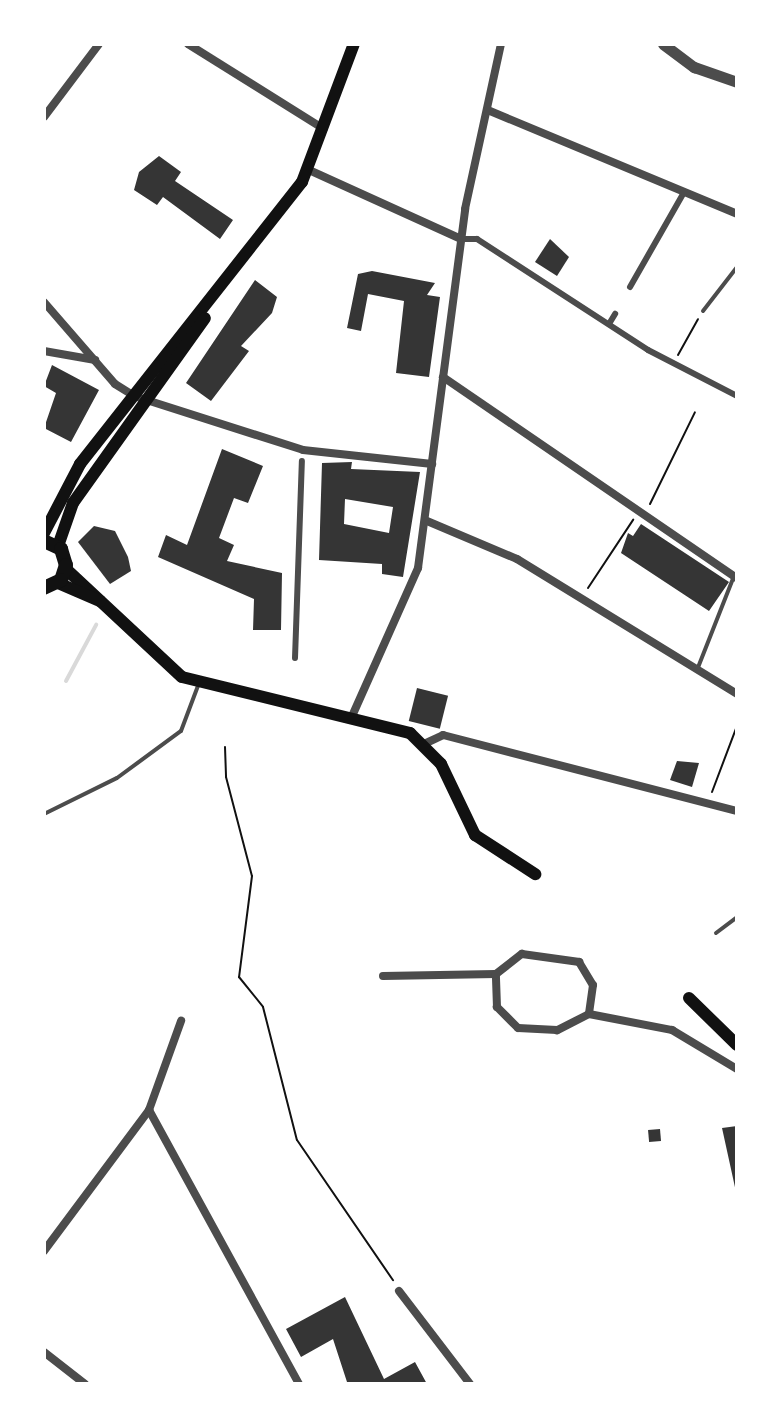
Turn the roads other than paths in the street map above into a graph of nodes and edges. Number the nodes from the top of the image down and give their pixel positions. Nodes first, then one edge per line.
1 (99, 44) edge
2 (188, 44) edge
3 (354, 44) edge
4 (501, 44) edge
5 (663, 44) edge
6 (737, 82) edge
7 (490, 111) junction
8 (44, 117) edge
9 (325, 129) junction
10 (309, 170) junction
11 (683, 194) junction
12 (737, 214) edge
13 (461, 239) junction
14 (737, 267) edge
15 (630, 287) dead end
16 (221, 291) junction
17 (44, 302) edge
18 (703, 311) road end
19 (615, 314) dead end
20 (609, 324) junction
21 (44, 351) edge
22 (95, 360) junction
23 (443, 377) junction
24 (134, 396) junction
25 (737, 396) edge
26 (150, 401) junction
27 (303, 450) junction
28 (302, 461) joint
29 (432, 464) junction
30 (63, 488) junction
31 (44, 505) edge
32 (427, 521) junction
33 (44, 533) edge
34 (51, 543) edge
35 (66, 569) junction
36 (736, 577) edge
37 (51, 586) edge
38 (100, 601) junction
39 (295, 658) dead end
40 (697, 670) junction
41 (199, 683) junction
42 (737, 694) edge
43 (353, 714) junction
44 (424, 744) junction
45 (737, 811) edge
46 (44, 814) edge
47 (535, 874) dead end
48 (737, 917) edge
49 (716, 933) dead end
50 (496, 974) junction
51 (383, 976) dead end
52 (689, 998) dead end
53 (589, 1014) junction
54 (181, 1021) dead end
55 (737, 1045) edge
56 (737, 1069) edge
57 (149, 1110) junction
58 (44, 1251) edge
59 (399, 1291) road end
60 (44, 1352) edge
61 (85, 1384) edge
62 (299, 1384) edge
63 (470, 1384) edge

1 - 8 street
2 - 9 street
3 - 9 main road
4 - 7 street
5 - 6 street
7 - 11 street
7 - 13 street
9 - 10 main road
10 - 13 street
10 - 16 main road
11 - 12 street
11 - 15 street
13 - 20 street
13 - 23 street
14 - 18 lane
16 - 24 main road
16 - 26 main road
17 - 22 street
19 - 20 street
20 - 25 street
21 - 22 street
22 - 24 street
23 - 29 street
23 - 36 street
24 - 26 street
24 - 30 main road
26 - 27 street
26 - 34 main road
27 - 28 street
27 - 29 street
28 - 39 street
29 - 32 street
30 - 31 main road
30 - 33 main road
32 - 40 street
32 - 43 street
34 - 35 main road
35 - 37 main road
35 - 38 main road
36 - 40 lane
37 - 38 main road
38 - 41 main road
40 - 42 street
41 - 43 main road
41 - 46 lane
43 - 44 main road
44 - 45 street
44 - 47 main road
48 - 49 lane
50 - 51 street
50 - 53 street
50 - 53 street
52 - 55 main road
53 - 56 street
54 - 57 street
57 - 58 street
57 - 62 street
59 - 63 street
60 - 61 street

